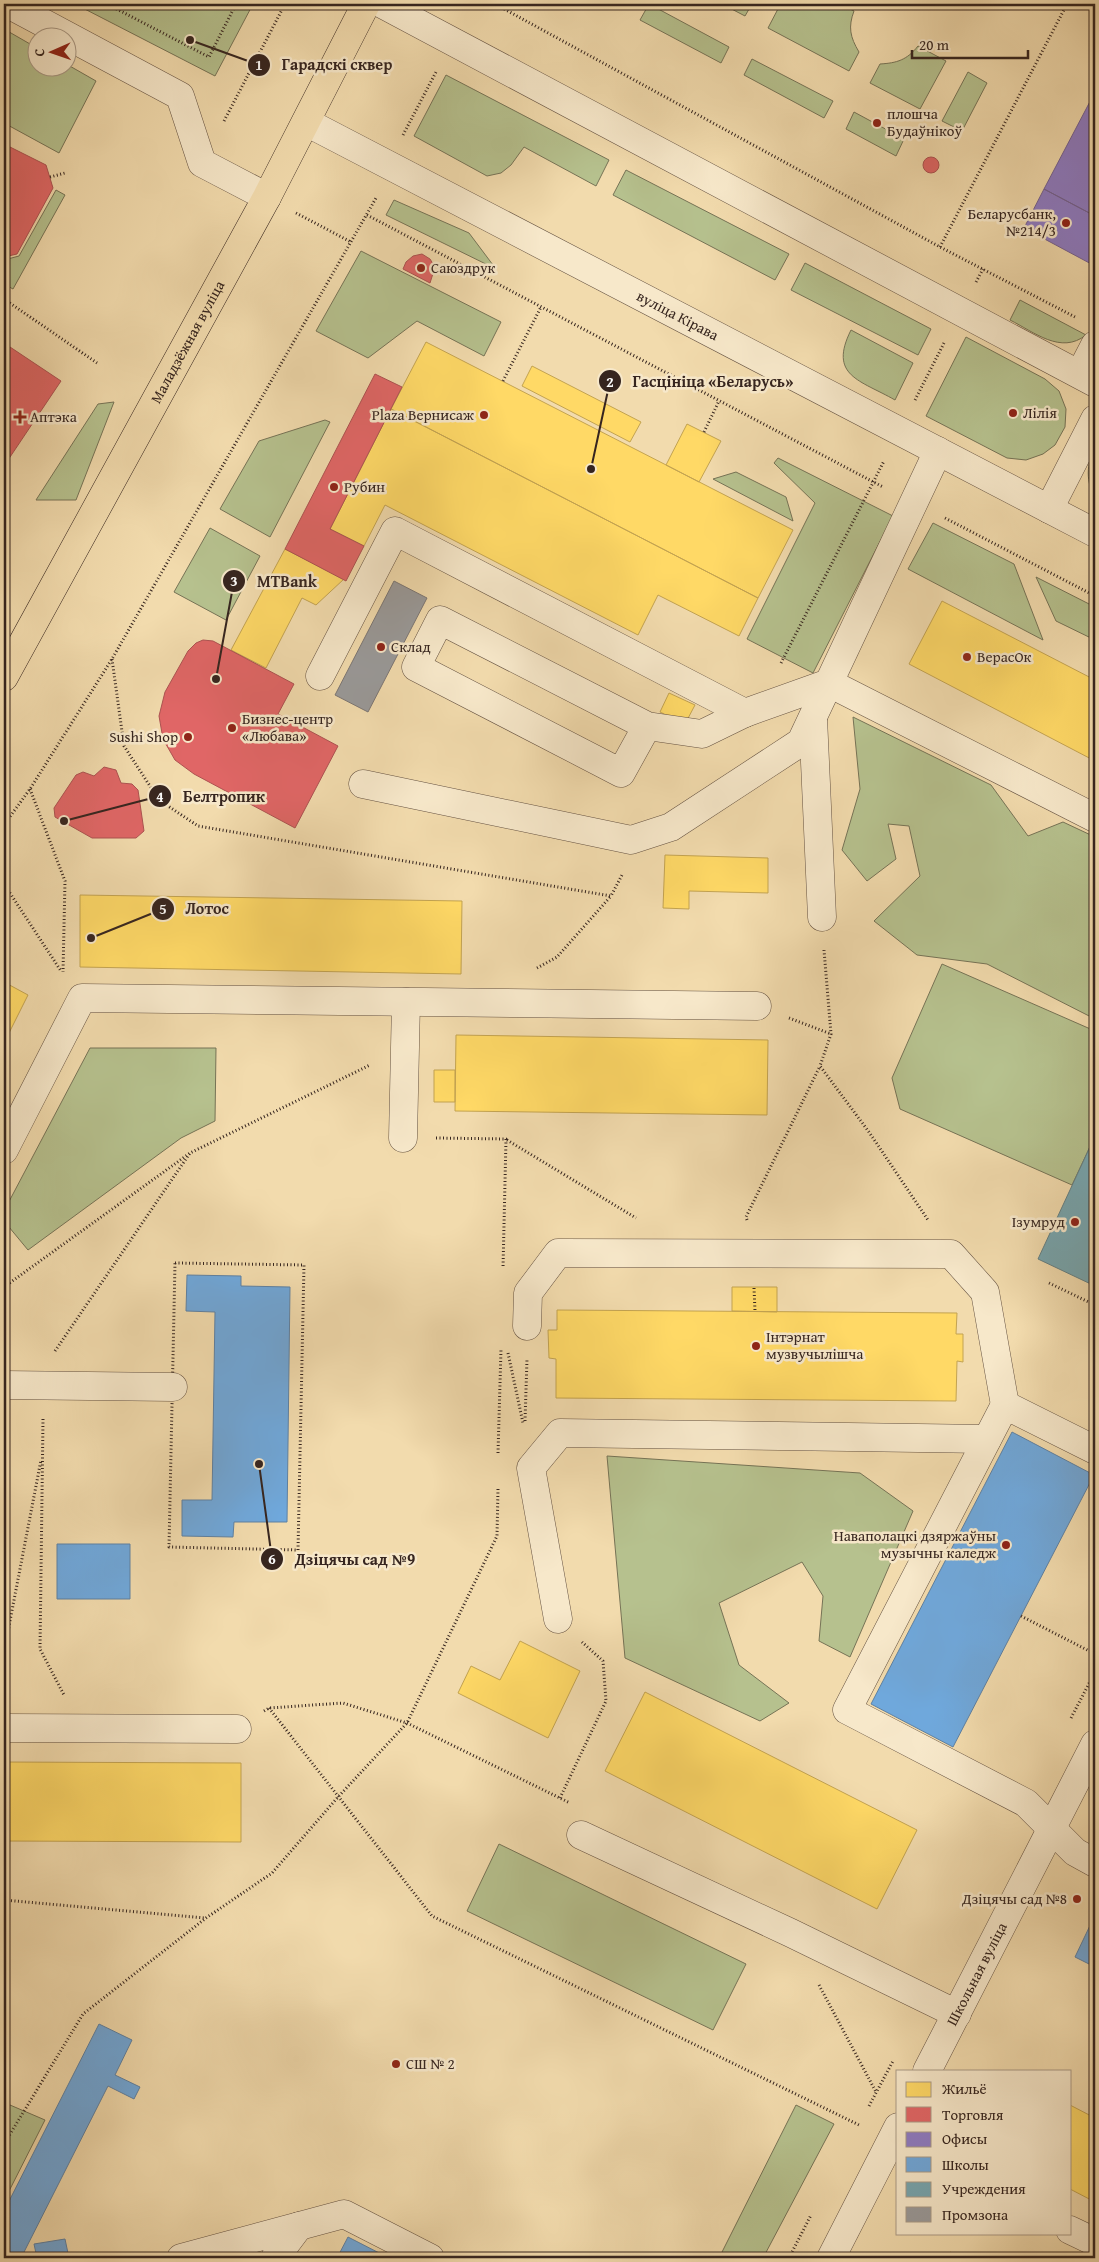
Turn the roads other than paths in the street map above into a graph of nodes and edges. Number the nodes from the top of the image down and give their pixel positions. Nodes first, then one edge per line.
1 (8, 4) edge
2 (366, 4) edge
3 (382, 4) edge
4 (306, 122) junction
5 (267, 197) junction
6 (1095, 345) edge
7 (1088, 379) edge
8 (1095, 419) edge
9 (938, 451) junction
10 (1049, 509) junction
11 (1095, 533) edge
12 (320, 676) dead end
13 (4, 677) edge
14 (829, 683) junction
15 (745, 713) junction
16 (813, 717) junction
17 (647, 726) junction
18 (363, 784) dead end
19 (1095, 818) edge
20 (822, 917) road end
21 (406, 1002) junction
22 (757, 1006) road end
23 (402, 1138) road end
24 (4, 1150) edge
25 (527, 1326) road end
26 (4, 1385) edge
27 (173, 1387) road end
28 (1005, 1405) junction
29 (987, 1439) junction
30 (1095, 1450) edge
31 (558, 1619) road end
32 (4, 1728) edge
33 (237, 1729) dead end
34 (1095, 1744) edge
35 (1051, 1830) junction
36 (581, 1835) dead end
37 (1095, 1863) edge
38 (957, 2014) junction
39 (928, 2070) edge
40 (896, 2136) edge
41 (299, 2226) junction
42 (1072, 2231) edge
43 (1095, 2242) edge
44 (181, 2258) edge
45 (275, 2258) edge
46 (430, 2258) edge
47 (831, 2258) edge

1 - 5 street
2 - 4 main road, Маладзёжная вуліца
3 - 7 street
4 - 5 main road, Маладзёжная вуліца
4 - 9 street, вуліца Кірава
5 - 13 main road, Маладзёжная вуліца
6 - 7 street
8 - 10 street
9 - 10 street, вуліца Кірава
9 - 14 street
10 - 11 street, вуліца Кірава
12 - 15 street
14 - 15 street
14 - 16 street
14 - 19 street
15 - 17 street
16 - 18 street
16 - 20 street
17 - 17 street
21 - 22 street
21 - 23 street
21 - 24 street
25 - 28 street
26 - 27 street
28 - 29 street
28 - 30 street
29 - 31 street
29 - 35 street
32 - 33 street
34 - 35 street, Школьная вуліца
35 - 37 street
35 - 38 street, Школьная вуліца
36 - 38 street
38 - 39 street, Школьная вуліца
40 - 47 street
41 - 44 street
41 - 45 street
41 - 46 street
42 - 43 street

